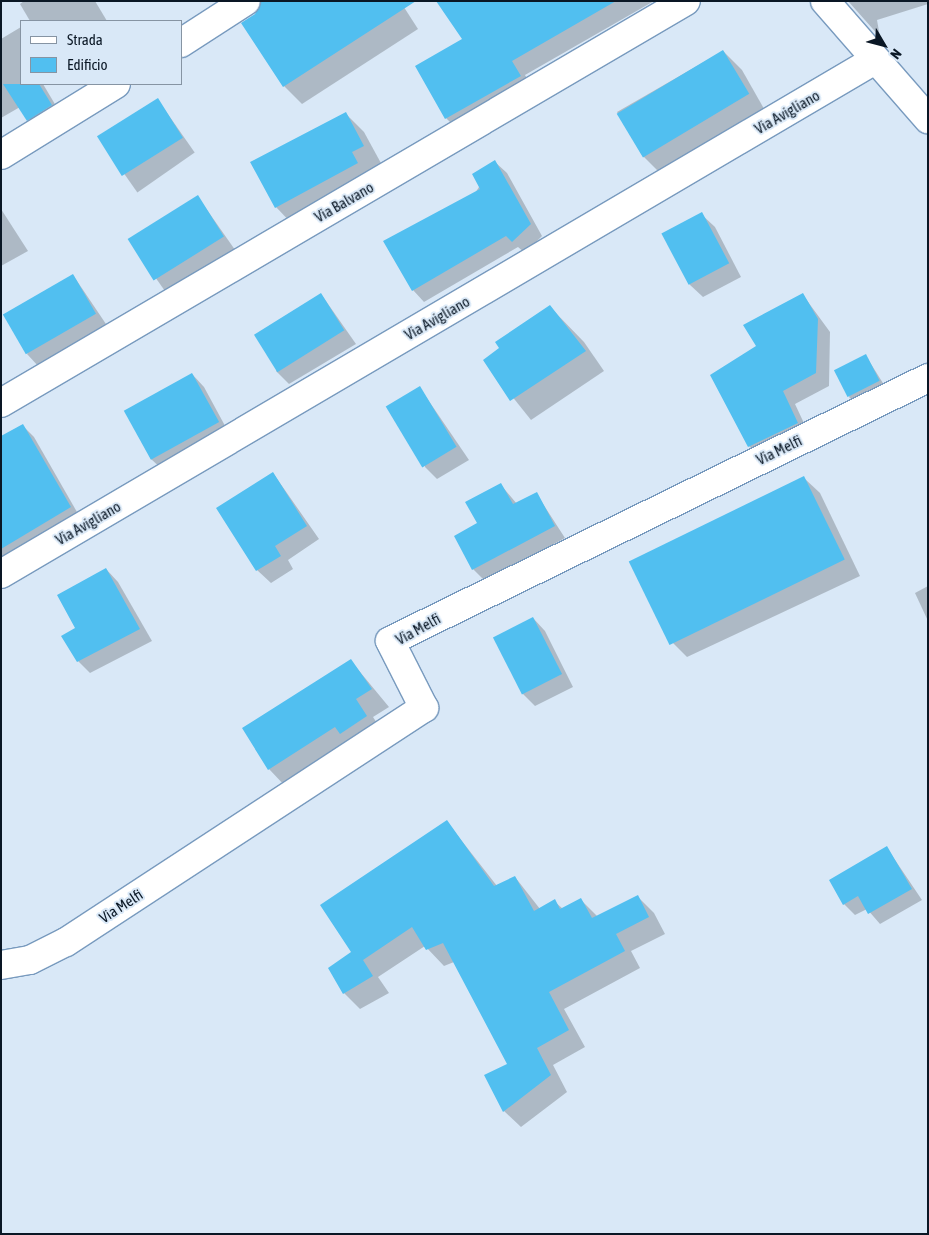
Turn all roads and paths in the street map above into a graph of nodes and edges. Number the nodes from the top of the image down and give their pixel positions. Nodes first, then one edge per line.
1 (246, 1) edge
2 (686, 1) edge
3 (825, 1) edge
4 (182, 42) edge
5 (873, 62) junction
6 (114, 85) edge
7 (928, 119) edge
8 (1, 155) edge
9 (928, 378) edge
10 (1, 403) edge
11 (1, 574) edge
12 (1, 965) edge

1 - 4 street
2 - 10 street, Via Balvano
3 - 5 street
5 - 7 street
5 - 11 street, Via Avigliano
6 - 8 street
9 - 12 street, Via Melfi

